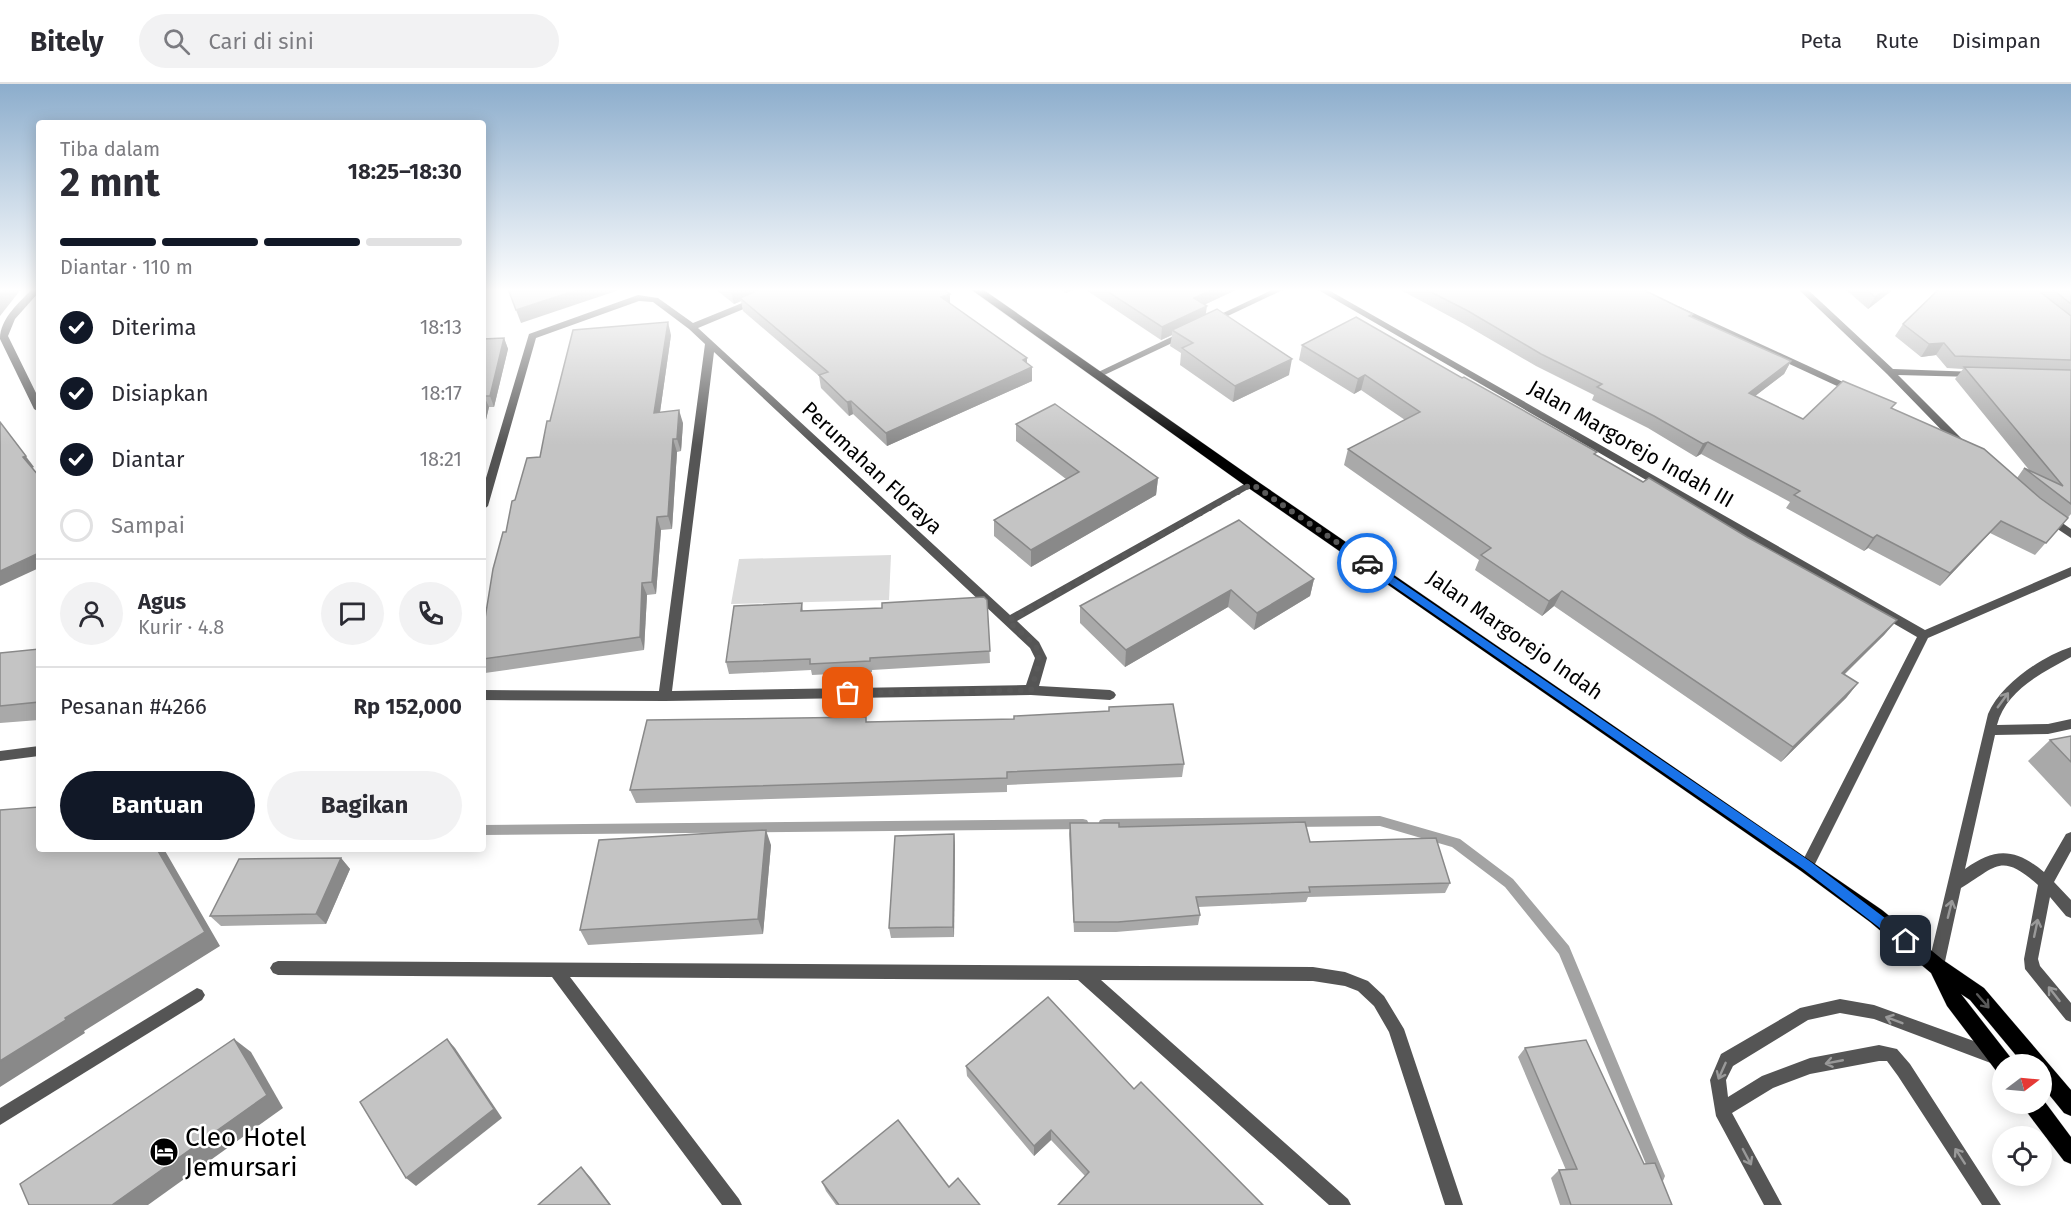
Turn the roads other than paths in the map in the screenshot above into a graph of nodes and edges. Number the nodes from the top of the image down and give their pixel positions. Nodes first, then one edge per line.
1 (5, 340) edge
2 (531, 340) edge
3 (706, 340) edge
4 (1048, 340) edge
5 (1171, 340) edge
6 (1410, 340) edge
7 (1746, 340) edge
8 (1856, 340) edge
9 (710, 344) junction
10 (1890, 372) junction
11 (1097, 375) junction
12 (1980, 375) edge
13 (1867, 397) edge
14 (36, 403) edge
15 (1930, 426) edge
16 (1952, 436) junction
17 (1969, 451) edge
18 (1252, 484) junction
19 (486, 496) edge
20 (2037, 510) edge
21 (2071, 534) edge
22 (2071, 570) edge
23 (1008, 621) junction
24 (1924, 634) junction
25 (2071, 652) edge
26 (1031, 690) junction
27 (486, 695) edge
28 (1110, 695) dead end
29 (665, 696) junction
30 (2071, 724) edge
31 (1990, 730) junction
32 (36, 751) edge
33 (0, 756) edge
34 (2071, 838) edge
35 (1807, 866) junction
36 (2046, 882) junction
37 (1957, 883) junction
38 (2071, 911) edge
39 (1936, 966) junction
40 (278, 968) dead end
41 (557, 971) junction
42 (1083, 974) junction
43 (197, 995) dead end
44 (2071, 1016) edge
45 (1996, 1054) edge
46 (2028, 1054) edge
47 (1992, 1058) edge
48 (2052, 1083) edge
49 (2071, 1106) edge
50 (1722, 1110) junction
51 (2041, 1114) edge
52 (0, 1117) edge
53 (2071, 1154) edge
54 (733, 1205) edge
55 (1342, 1205) edge
56 (1454, 1205) edge
57 (1773, 1205) edge
58 (1992, 1205) edge

1 - 14 street
2 - 19 street, Perumahan Floraya
3 - 9 street, Perumahan Floraya
4 - 11 main road, Jalan Margorejo Indah
5 - 11 street
6 - 24 street, Jalan Margorejo Indah III
7 - 13 street
8 - 10 street
9 - 23 street, Perumahan Floraya
9 - 29 street
10 - 12 street
10 - 16 street
11 - 18 main road, Jalan Margorejo Indah
15 - 16 street
16 - 17 street
18 - 23 street
18 - 35 main road, Jalan Margorejo Indah
20 - 21 street
22 - 24 street
23 - 26 street, Perumahan Floraya
24 - 35 street
31 -> 25 street
26 - 28 street
26 - 29 street
27 - 29 street
30 - 31 street
31 - 37 street
32 - 33 street
34 - 36 street
35 - 39 main road, Jalan Margorejo Indah
36 - 37 street
36 - 38 street
44 -> 36 street
39 -> 37 street
39 - 45 main road, Jalan Margorejo Indah
39 -> 46 main road, Jalan Margorejo Indah
40 - 41 street
41 - 42 street
41 - 54 street
42 - 55 street
42 - 56 street
43 - 52 street
47 -> 50 street
48 - 49 main road
50 -> 57 street
58 -> 50 street
51 - 53 main road

